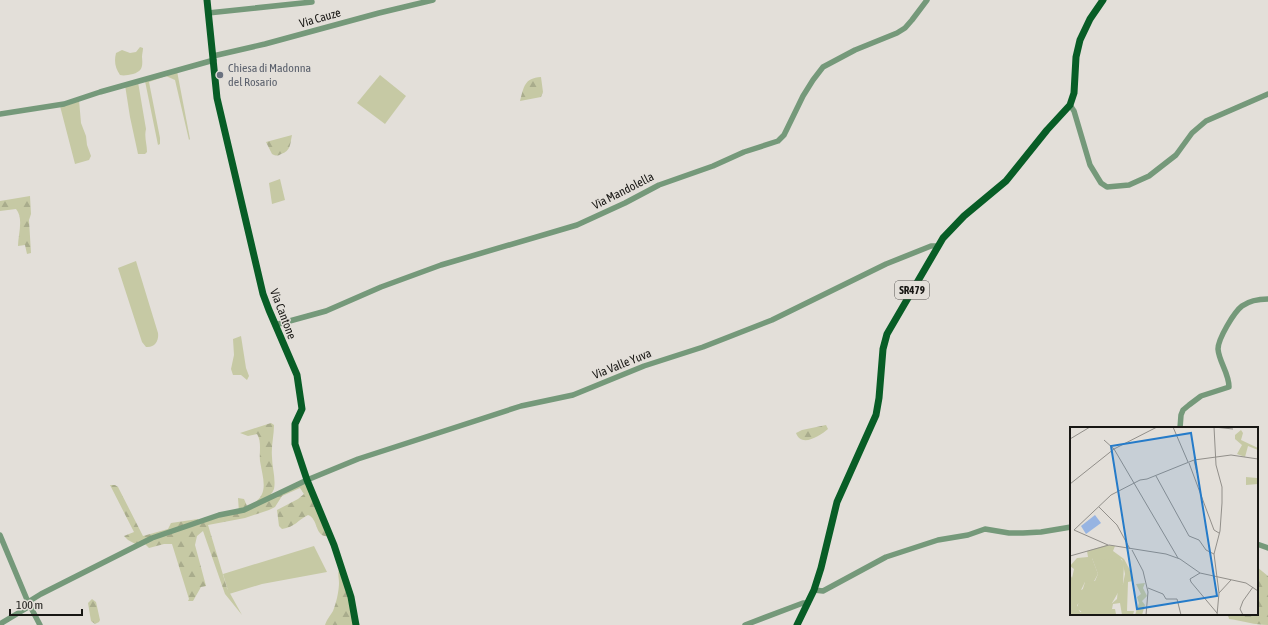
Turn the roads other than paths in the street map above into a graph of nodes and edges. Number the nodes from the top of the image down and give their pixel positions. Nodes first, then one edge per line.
1 (207, 0) edge
2 (433, 0) edge
3 (927, 0) edge
4 (1103, 0) edge
5 (312, 2) dead end
6 (208, 13) junction
7 (213, 58) junction
8 (1268, 94) edge
9 (1070, 105) junction
10 (0, 114) edge
11 (937, 246) junction
12 (1268, 299) edge
13 (275, 325) junction
14 (1180, 427) edge
15 (306, 480) junction
16 (1070, 527) edge
17 (0, 535) edge
18 (1258, 544) edge
19 (1268, 548) edge
20 (814, 590) junction
21 (808, 603) junction
22 (29, 604) junction
23 (0, 624) edge
24 (40, 625) edge
25 (356, 625) edge
26 (745, 625) edge
27 (797, 625) edge

1 - 6 main road, Via Cantone
2 - 7 street, Via Cauze
3 - 13 street, Via Mandolella
4 - 9 main road, SR479
5 - 6 street
6 - 7 main road, Via Cantone
7 - 10 street, Via Cauze
7 - 13 main road, Via Cantone
8 - 9 street
9 - 11 main road, SR479
11 - 15 street, Via Valle Yuva
11 - 20 main road, SR479
12 - 14 street
13 - 15 main road, Via Cantone
15 - 22 street, Via Valle Yuva
15 - 25 main road, Via Cantone
16 - 20 street
17 - 22 street
18 - 19 street
20 - 21 main road, SR479
21 - 26 street
21 - 27 main road, SR479
22 - 23 street, Via Valle Yuva
22 - 24 street

